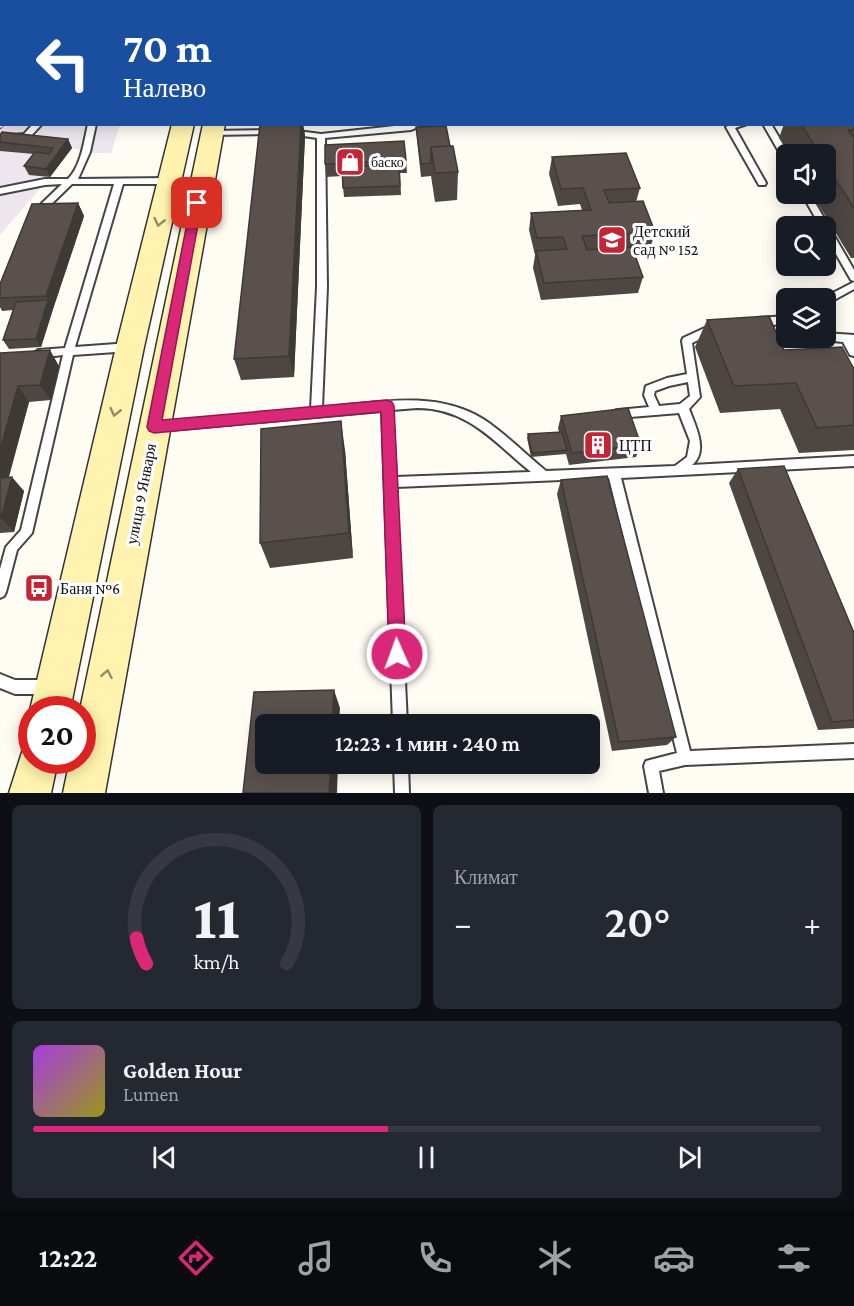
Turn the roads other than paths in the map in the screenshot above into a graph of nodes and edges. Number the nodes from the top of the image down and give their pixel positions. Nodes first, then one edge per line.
1 (36, 126) edge
2 (92, 126) edge
3 (416, 126) edge
4 (734, 126) edge
5 (768, 126) edge
6 (392, 127) edge
7 (203, 128) edge
8 (321, 136) junction
9 (0, 144) edge
10 (779, 144) edge
11 (168, 181) junction
12 (201, 181) junction
13 (70, 182) junction
14 (119, 182) junction
15 (762, 183) dead end
16 (0, 191) edge
17 (812, 204) edge
18 (29, 226) edge
19 (854, 278) edge
20 (854, 285) edge
21 (836, 296) edge
22 (776, 320) edge
23 (745, 322) edge
24 (724, 323) edge
25 (850, 339) edge
26 (130, 346) junction
27 (820, 348) edge
28 (69, 351) junction
29 (854, 352) edge
30 (28, 355) edge
31 (830, 367) edge
32 (692, 377) junction
33 (387, 406) junction
34 (683, 408) junction
35 (656, 411) junction
36 (316, 412) junction
37 (608, 415) edge
38 (154, 427) junction
39 (854, 461) edge
40 (677, 471) junction
41 (614, 474) junction
42 (543, 475) junction
43 (391, 482) junction
44 (6, 548) edge
45 (0, 592) edge
46 (0, 681) edge
47 (45, 696) edge
48 (52, 696) edge
49 (400, 714) edge
50 (854, 751) edge
51 (685, 758) junction
52 (35, 774) edge
53 (401, 774) edge
54 (30, 793) edge
55 (84, 793) edge
56 (402, 793) edge
57 (656, 793) edge

1 - 9 lane
2 - 13 lane
3 - 6 lane
4 - 15 lane
5 - 10 lane
6 - 8 lane
7 - 8 lane
7 - 11 main road
7 - 12 main road, улица 9 Января
8 - 36 lane
11 - 12 main road
11 - 14 lane
11 -> 26 main road
12 - 38 main road, улица 9 Января
13 - 14 lane
13 - 16 lane
13 - 18 lane
14 - 28 lane
17 - 19 lane
20 - 21 lane
22 - 23 lane
24 - 32 lane
25 - 29 lane
26 - 28 lane
26 -> 48 main road
27 - 31 lane
28 - 30 lane
28 - 44 lane
32 - 34 lane
32 - 35 lane
33 - 36 lane
33 - 42 lane
33 - 43 lane
34 - 35 lane
34 - 40 lane
35 - 37 lane
36 - 38 lane
55 -> 38 main road, улица 9 Января
39 - 40 lane
40 - 41 lane
41 - 42 lane
41 - 51 lane
42 - 43 lane
43 - 49 lane
44 - 45 lane
46 - 47 lane
50 - 51 lane
51 - 57 lane
52 - 54 main road
53 - 56 lane

